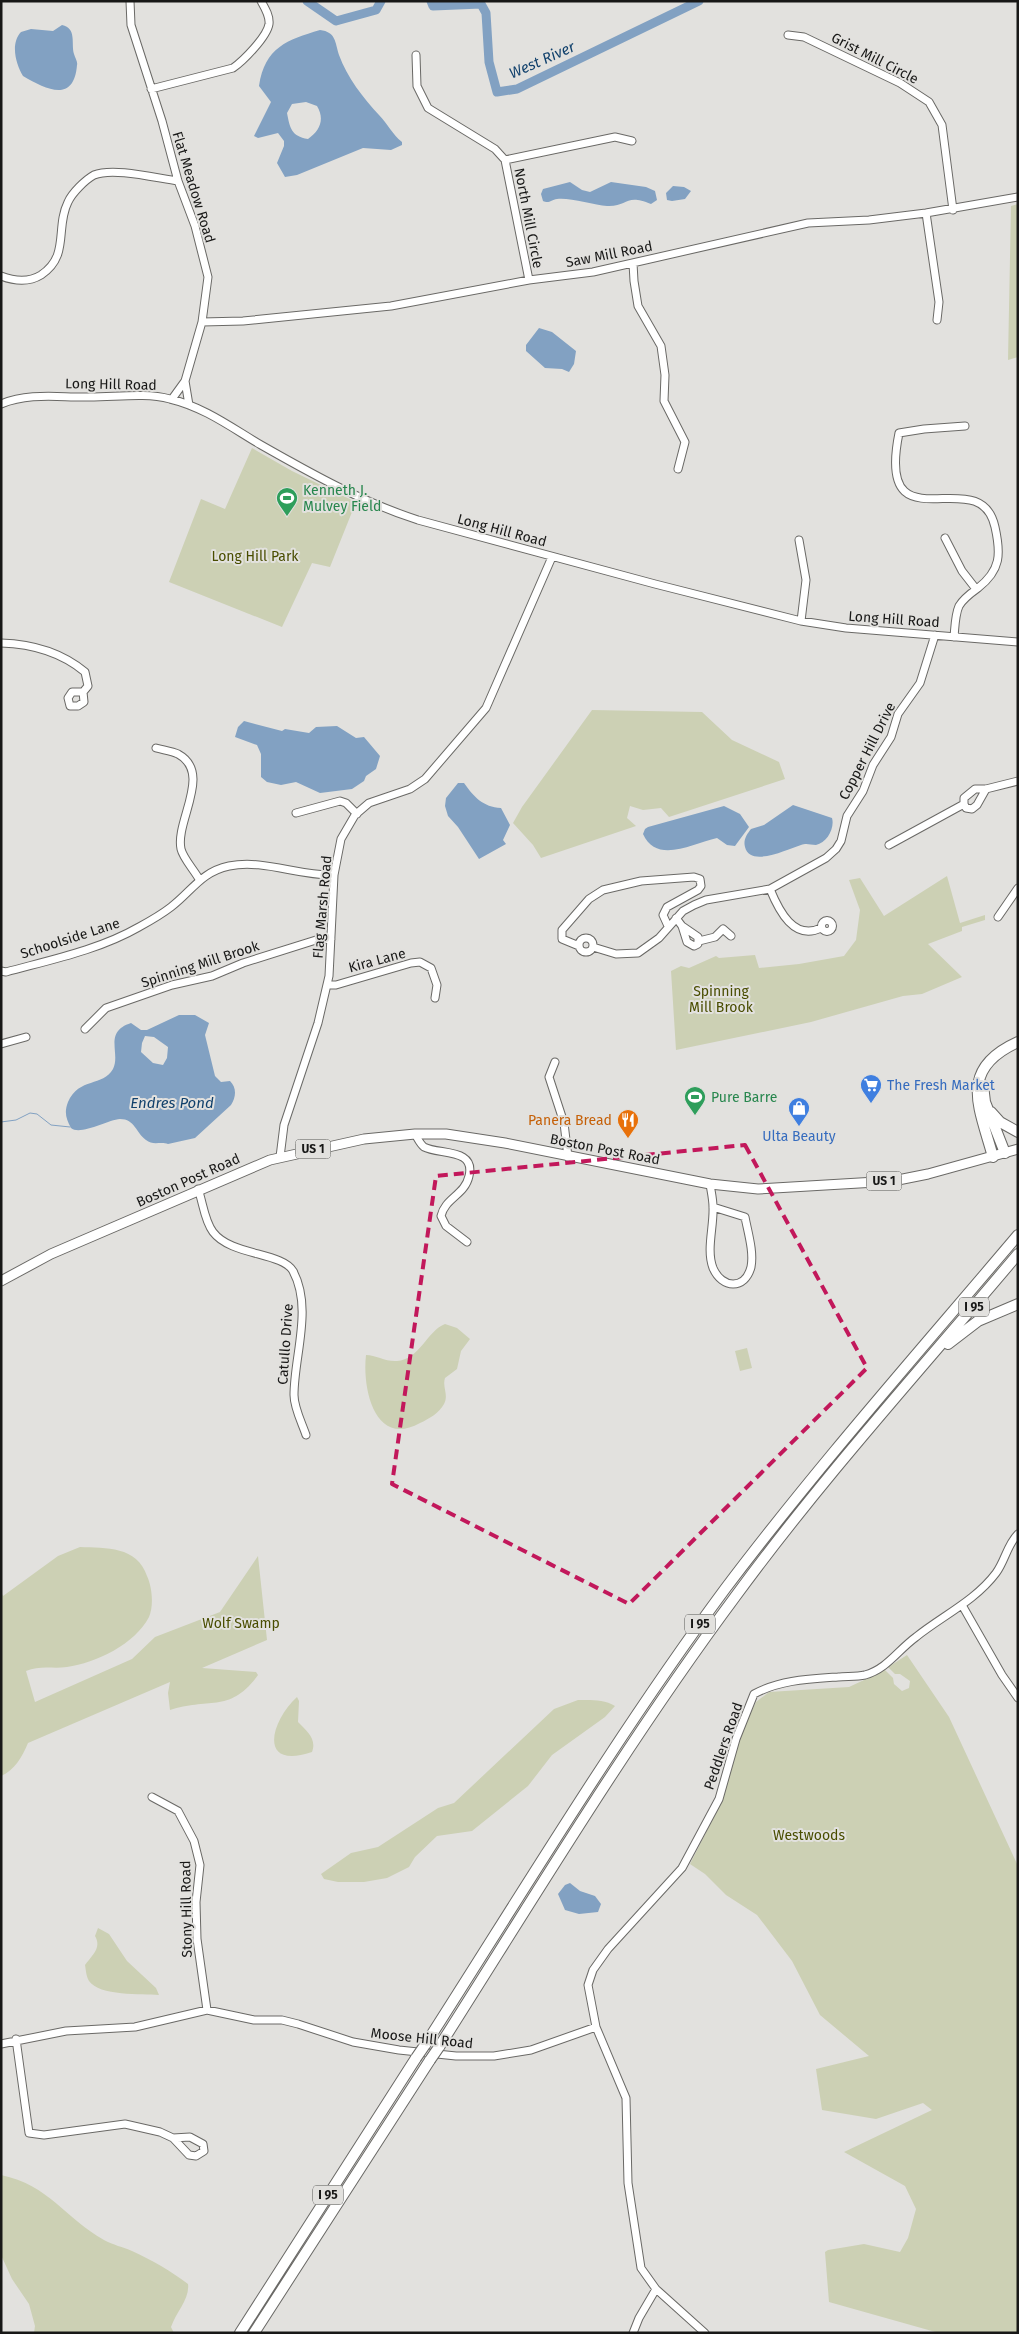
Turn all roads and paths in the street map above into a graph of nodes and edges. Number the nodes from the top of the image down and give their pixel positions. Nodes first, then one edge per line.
1 (130, 1) edge
2 (261, 1) edge
3 (788, 35) dead end
4 (416, 54) dead end
5 (151, 89) junction
6 (632, 141) dead end
7 (506, 160) junction
8 (178, 181) junction
9 (1018, 197) edge
10 (953, 210) junction
11 (926, 213) junction
12 (633, 262) junction
13 (1, 276) edge
14 (529, 280) junction
15 (937, 320) dead end
16 (202, 322) junction
17 (186, 381) junction
18 (172, 399) junction
19 (1, 404) edge
20 (189, 405) junction
21 (965, 426) dead end
22 (678, 469) dead end
23 (945, 538) dead end
24 (799, 540) dead end
25 (552, 557) junction
26 (976, 589) junction
27 (801, 621) junction
28 (935, 635) junction
29 (954, 636) junction
30 (1018, 642) edge
31 (1, 644) edge
32 (83, 692) dead end
33 (156, 748) dead end
34 (1018, 781) edge
35 (986, 789) junction
36 (964, 804) junction
37 (296, 813) dead end
38 (357, 814) junction
39 (890, 845) dead end
40 (334, 875) junction
41 (199, 878) junction
42 (1018, 888) edge
43 (770, 889) junction
44 (998, 917) dead end
45 (676, 918) junction
46 (668, 926) junction
47 (822, 928) dead end
48 (731, 936) dead end
49 (331, 939) junction
50 (1, 971) edge
51 (327, 985) junction
52 (435, 998) dead end
53 (86, 1029) dead end
54 (26, 1036) dead end
55 (1018, 1042) edge
56 (1, 1044) edge
57 (1018, 1048) edge
58 (555, 1062) dead end
59 (985, 1102) junction
60 (1018, 1132) edge
61 (415, 1134) junction
62 (1018, 1149) edge
63 (1005, 1153) junction
64 (280, 1157) junction
65 (568, 1157) junction
66 (992, 1157) junction
67 (710, 1184) junction
68 (198, 1189) junction
69 (713, 1207) junction
70 (1018, 1235) edge
71 (467, 1242) dead end
72 (1018, 1254) edge
73 (1, 1281) edge
74 (1018, 1304) edge
75 (930, 1359) junction
76 (306, 1435) dead end
77 (1018, 1534) edge
78 (962, 1605) junction
79 (1018, 1698) edge
80 (152, 1797) dead end
81 (207, 2010) junction
82 (596, 2027) junction
83 (16, 2040) junction
84 (1, 2044) edge
85 (173, 2138) dead end
86 (656, 2289) junction
87 (240, 2333) edge
88 (254, 2333) edge
89 (633, 2333) edge
90 (704, 2333) edge

1 - 5 street, Flat Meadow Road
2 - 5 street
3 - 10 street, Grist Mill Circle
4 - 7 street, North Mill Circle
5 - 8 street, Flat Meadow Road
6 - 7 street
7 - 14 street, North Mill Circle
8 - 13 street
8 - 16 street, Flat Meadow Road
9 - 10 street, Saw Mill Road
10 - 11 street, Saw Mill Road
11 - 12 street, Saw Mill Road
11 - 15 street
12 - 14 street, Saw Mill Road
12 - 22 street
14 - 16 street, Saw Mill Road
16 - 17 street, Flat Meadow Road
17 - 18 street, Flat Meadow Road
17 - 20 street, Flat Meadow Road
18 - 19 street, Long Hill Road
18 - 20 street, Long Hill Road
20 - 25 street, Long Hill Road
21 - 26 street
23 - 26 street
24 - 27 street
25 - 27 street, Long Hill Road
25 - 38 street, Flag Marsh Road
26 - 29 street
27 - 28 street, Long Hill Road
28 - 29 street, Long Hill Road
28 - 43 street, Copper Hill Drive
29 - 30 street, Long Hill Road
31 - 32 street
33 - 41 street
34 - 35 street
35 - 36 street
35 - 36 street
36 - 39 street
37 - 38 street
38 - 40 street, Flag Marsh Road
40 - 41 street, Schoolside Lane
40 - 49 street, Flag Marsh Road
41 - 50 street, Schoolside Lane
42 - 44 street
43 - 45 street, Copper Hill Drive
43 - 47 street
45 - 46 street, Copper Hill Drive
45 - 48 street
46 - 46 street, Copper Hill Drive
49 - 51 street, Flag Marsh Road
49 - 53 street, Spinning Mill Brook
51 - 52 street, Kira Lane
51 - 64 street, Flag Marsh Road
54 - 56 street
55 - 66 highway
57 - 59 highway
58 - 65 street
59 - 60 highway
59 - 63 highway
61 - 64 main road, Boston Post Road / US 1
61 - 65 main road, Boston Post Road / US 1
61 - 71 street
62 - 63 main road, Boston Post Road / US 1
63 - 66 main road, Boston Post Road / US 1
64 - 68 main road, Boston Post Road / US 1
65 - 67 main road, Boston Post Road / US 1
66 - 67 main road, Boston Post Road / US 1
67 - 69 street
68 - 73 main road, Boston Post Road / US 1
68 - 76 street, Catullo Drive
69 - 69 street
70 - 87 highway, I 95, bridge
72 - 75 highway, I 95
74 - 75 highway
75 - 88 highway, I 95, bridge
77 - 78 street, Peddlers Road
78 - 79 street
78 - 82 street, Peddlers Road
80 - 81 street, Stony Hill Road
81 - 82 street, Moose Hill Road
81 - 83 street, Moose Hill Road
82 - 86 street
83 - 84 street, Moose Hill Road
83 - 85 street
86 - 89 street
86 - 90 street

